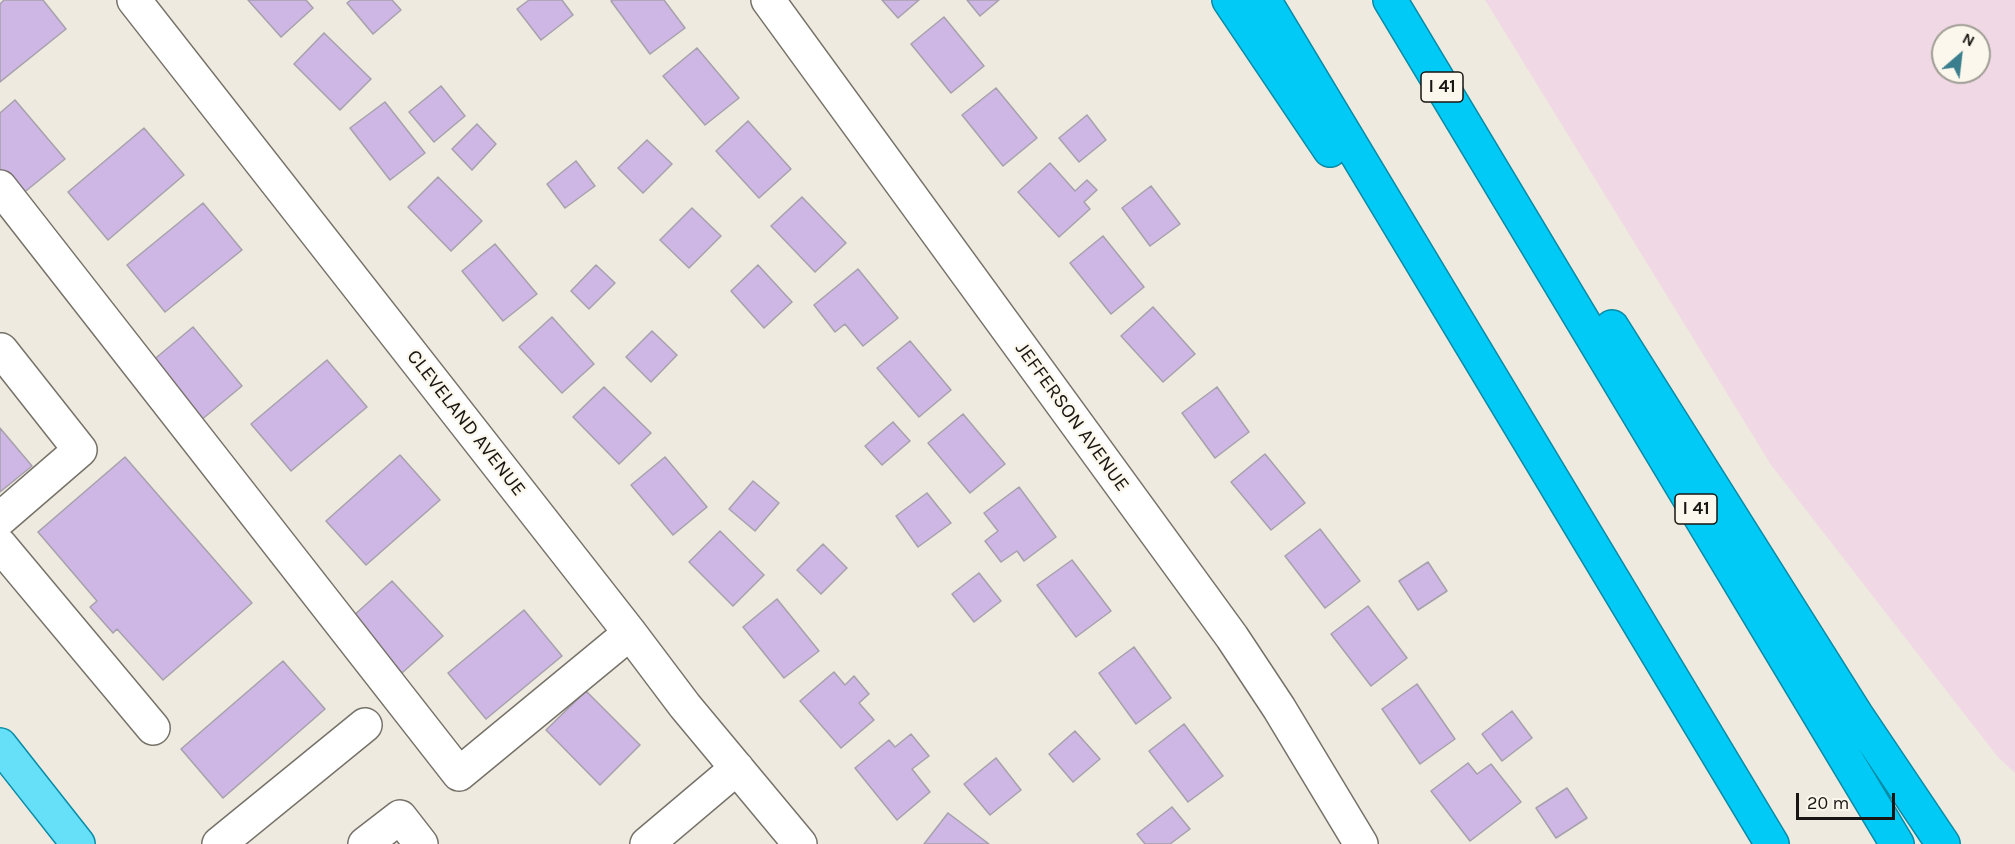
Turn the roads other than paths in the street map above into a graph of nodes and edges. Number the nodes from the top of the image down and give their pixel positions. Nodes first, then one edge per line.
1 (134, 0) edge
2 (768, 0) edge
3 (1229, 0) edge
4 (1264, 0) edge
5 (1389, 0) edge
6 (1494, 174) junction
7 (0, 187) edge
8 (1, 351) edge
9 (1556, 485) junction
10 (0, 519) edge
11 (0, 545) edge
12 (630, 633) junction
13 (365, 725) dead end
14 (153, 728) dead end
15 (0, 746) edge
16 (737, 768) junction
17 (78, 844) edge
18 (219, 844) edge
19 (365, 844) edge
20 (421, 844) edge
21 (647, 844) edge
22 (800, 844) edge
23 (1361, 844) edge
24 (1772, 844) edge
25 (1898, 844) edge
26 (1943, 844) edge

1 - 12 street, CLEVELAND AVENUE
2 - 23 street, JEFFERSON AVENUE
3 - 9 highway
4 - 9 highway
5 - 6 highway, I 41
6 - 25 highway, I 41
6 - 26 highway
7 - 12 street
8 - 10 street
9 - 24 highway
11 - 14 street
12 - 16 street, CLEVELAND AVENUE
13 - 18 street
15 - 17 main road
16 - 21 street
16 - 22 street, CLEVELAND AVENUE
19 - 20 street

